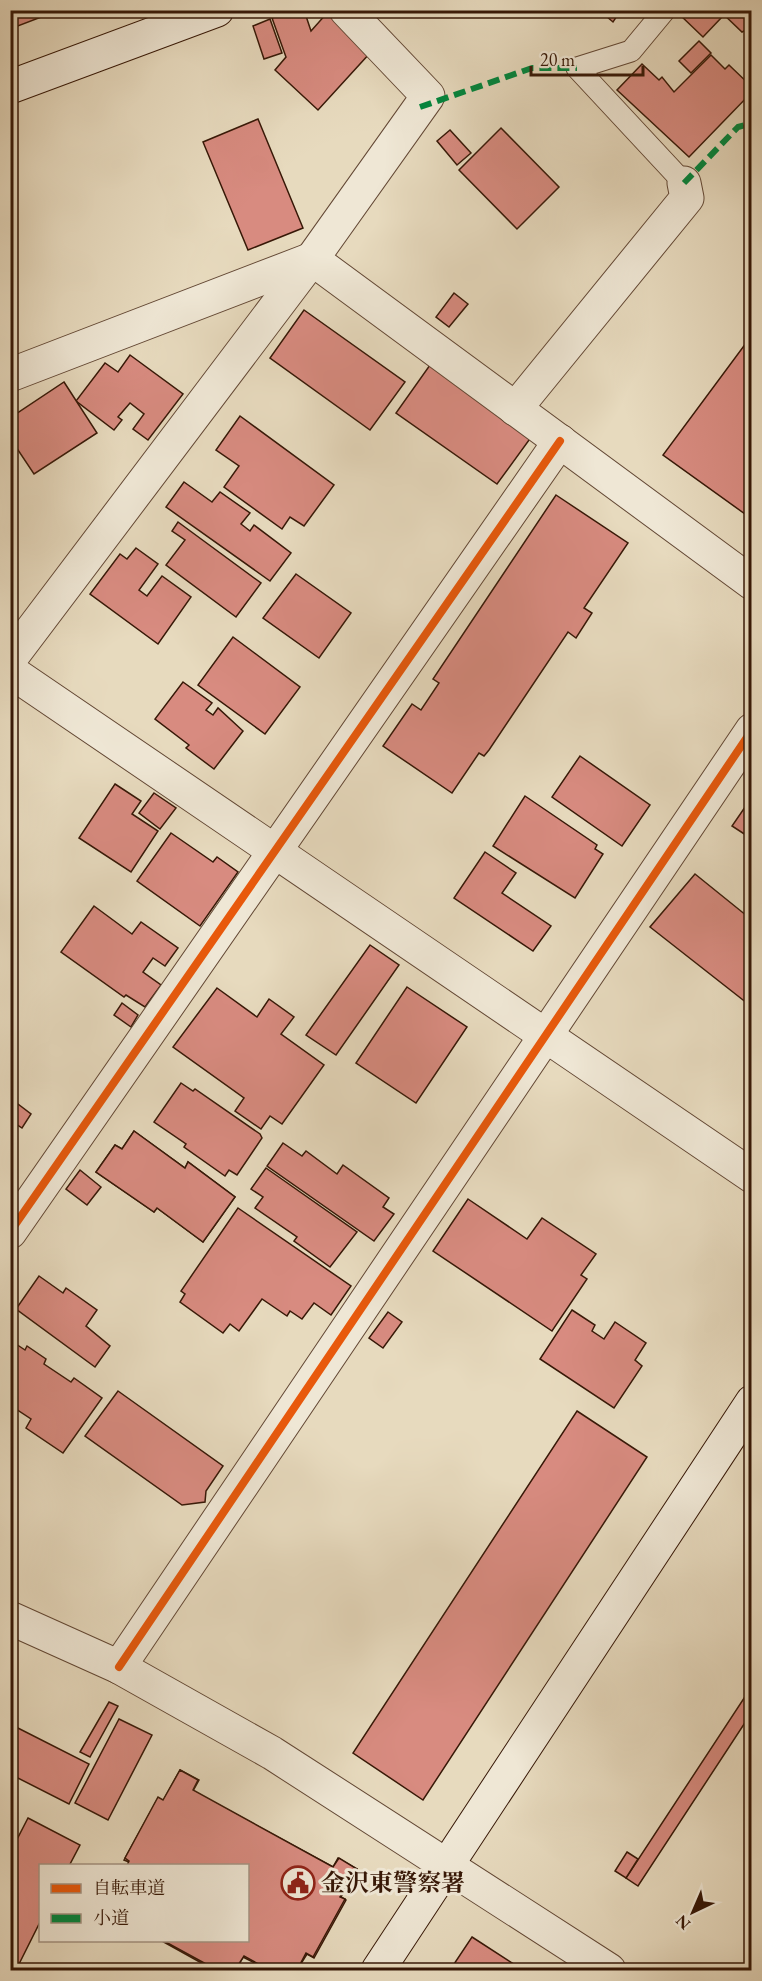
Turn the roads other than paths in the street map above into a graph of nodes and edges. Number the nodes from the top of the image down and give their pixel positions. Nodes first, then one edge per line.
1 (217, 10) edge
2 (346, 10) edge
3 (665, 10) edge
4 (10, 87) edge
5 (684, 183) joint
6 (312, 259) junction
7 (10, 375) edge
8 (515, 409) junction
9 (560, 441) junction
10 (752, 583) edge
11 (10, 659) edge
12 (10, 671) edge
13 (752, 730) edge
14 (275, 851) junction
15 (546, 1036) junction
16 (752, 1176) edge
17 (10, 1232) edge
18 (752, 1402) edge
19 (10, 1618) edge
20 (119, 1667) junction
21 (447, 1867) junction
22 (378, 1971) edge
23 (609, 1971) edge

1 - 4 street
2 - 6 street
3 - 5 lane
5 - 8 street
6 - 7 street
6 - 8 street
6 - 11 street
8 - 9 street
9 - 10 street
9 - 14 street
12 - 14 street
13 - 15 street
14 - 15 street
14 - 17 street
15 - 16 street
15 - 20 street
18 - 21 street
19 - 20 street
20 - 21 street
21 - 22 street
21 - 23 street

